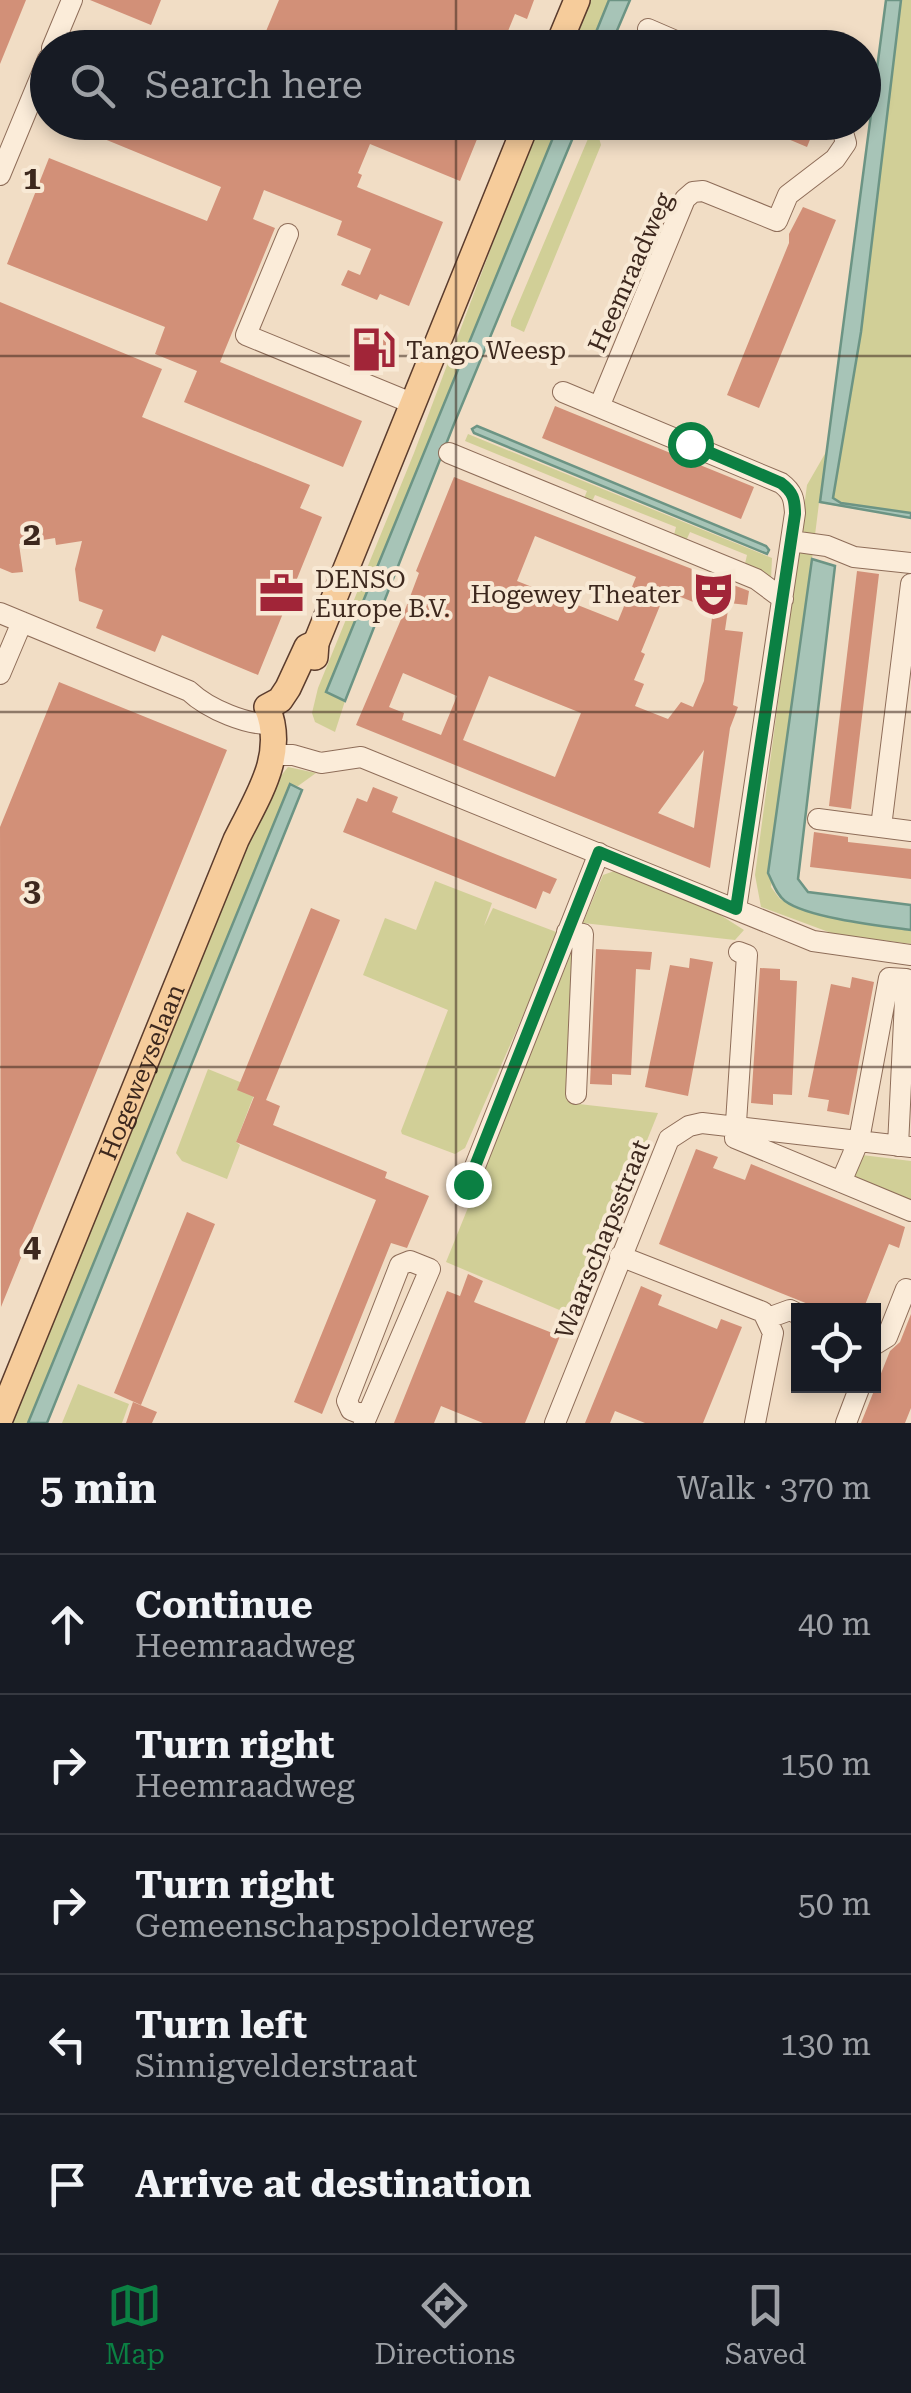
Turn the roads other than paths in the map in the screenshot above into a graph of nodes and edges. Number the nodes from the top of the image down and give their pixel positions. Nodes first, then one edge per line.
1 (72, 0) edge
2 (577, 0) edge
3 (60, 30) edge
4 (565, 30) edge
5 (30, 102) edge
6 (520, 140) edge
7 (845, 140) edge
8 (0, 175) edge
9 (288, 234) dead end
10 (563, 392) dead end
11 (414, 404) junction
12 (599, 406) junction
13 (449, 454) dead end
14 (790, 541) junction
15 (911, 563) edge
16 (911, 584) edge
17 (782, 598) junction
18 (0, 613) edge
19 (22, 622) junction
20 (0, 674) edge
21 (271, 716) junction
22 (273, 754) junction
23 (818, 819) dead end
24 (881, 828) junction
25 (911, 831) edge
26 (599, 852) junction
27 (736, 909) junction
28 (568, 932) junction
29 (739, 952) dead end
30 (905, 955) edge
31 (898, 978) junction
32 (576, 1094) dead end
33 (735, 1126) junction
34 (858, 1140) junction
35 (904, 1147) edge
36 (841, 1182) junction
37 (468, 1184) dead end
38 (911, 1211) edge
39 (620, 1256) junction
40 (906, 1289) dead end
41 (791, 1310) edge
42 (768, 1318) junction
43 (881, 1342) edge
44 (857, 1393) edge
45 (1, 1415) edge
46 (366, 1420) edge
47 (555, 1423) edge
48 (755, 1423) edge
49 (846, 1423) edge

1 - 3 street
2 - 4 main road
5 - 8 street
6 - 11 main road
7 - 12 street, Heemraadweg
9 - 11 street
10 - 12 street
11 - 21 main road
12 - 14 street
13 - 17 street
14 - 15 street
14 - 17 street
16 - 24 street
17 - 27 street
18 - 19 street
19 - 20 street
19 - 21 street
21 - 22 main road, Hogeweyselaan
22 - 26 street
22 - 45 main road, Hogeweyselaan
23 - 24 street
24 - 25 street
26 - 27 street
26 - 28 street
27 - 30 street
28 - 32 street
28 - 37 street
29 - 33 street
30 - 31 street
31 - 34 street
31 - 35 street, Waarschapsstraat
33 - 34 street, Waarschapsstraat
33 - 36 street
33 - 39 street, Waarschapsstraat
34 - 35 street, Waarschapsstraat
34 - 36 street
36 - 38 street
39 - 42 street
39 - 47 street, Waarschapsstraat
40 - 43 street
41 - 42 street
42 - 48 street
44 - 49 street
46 - 46 street

